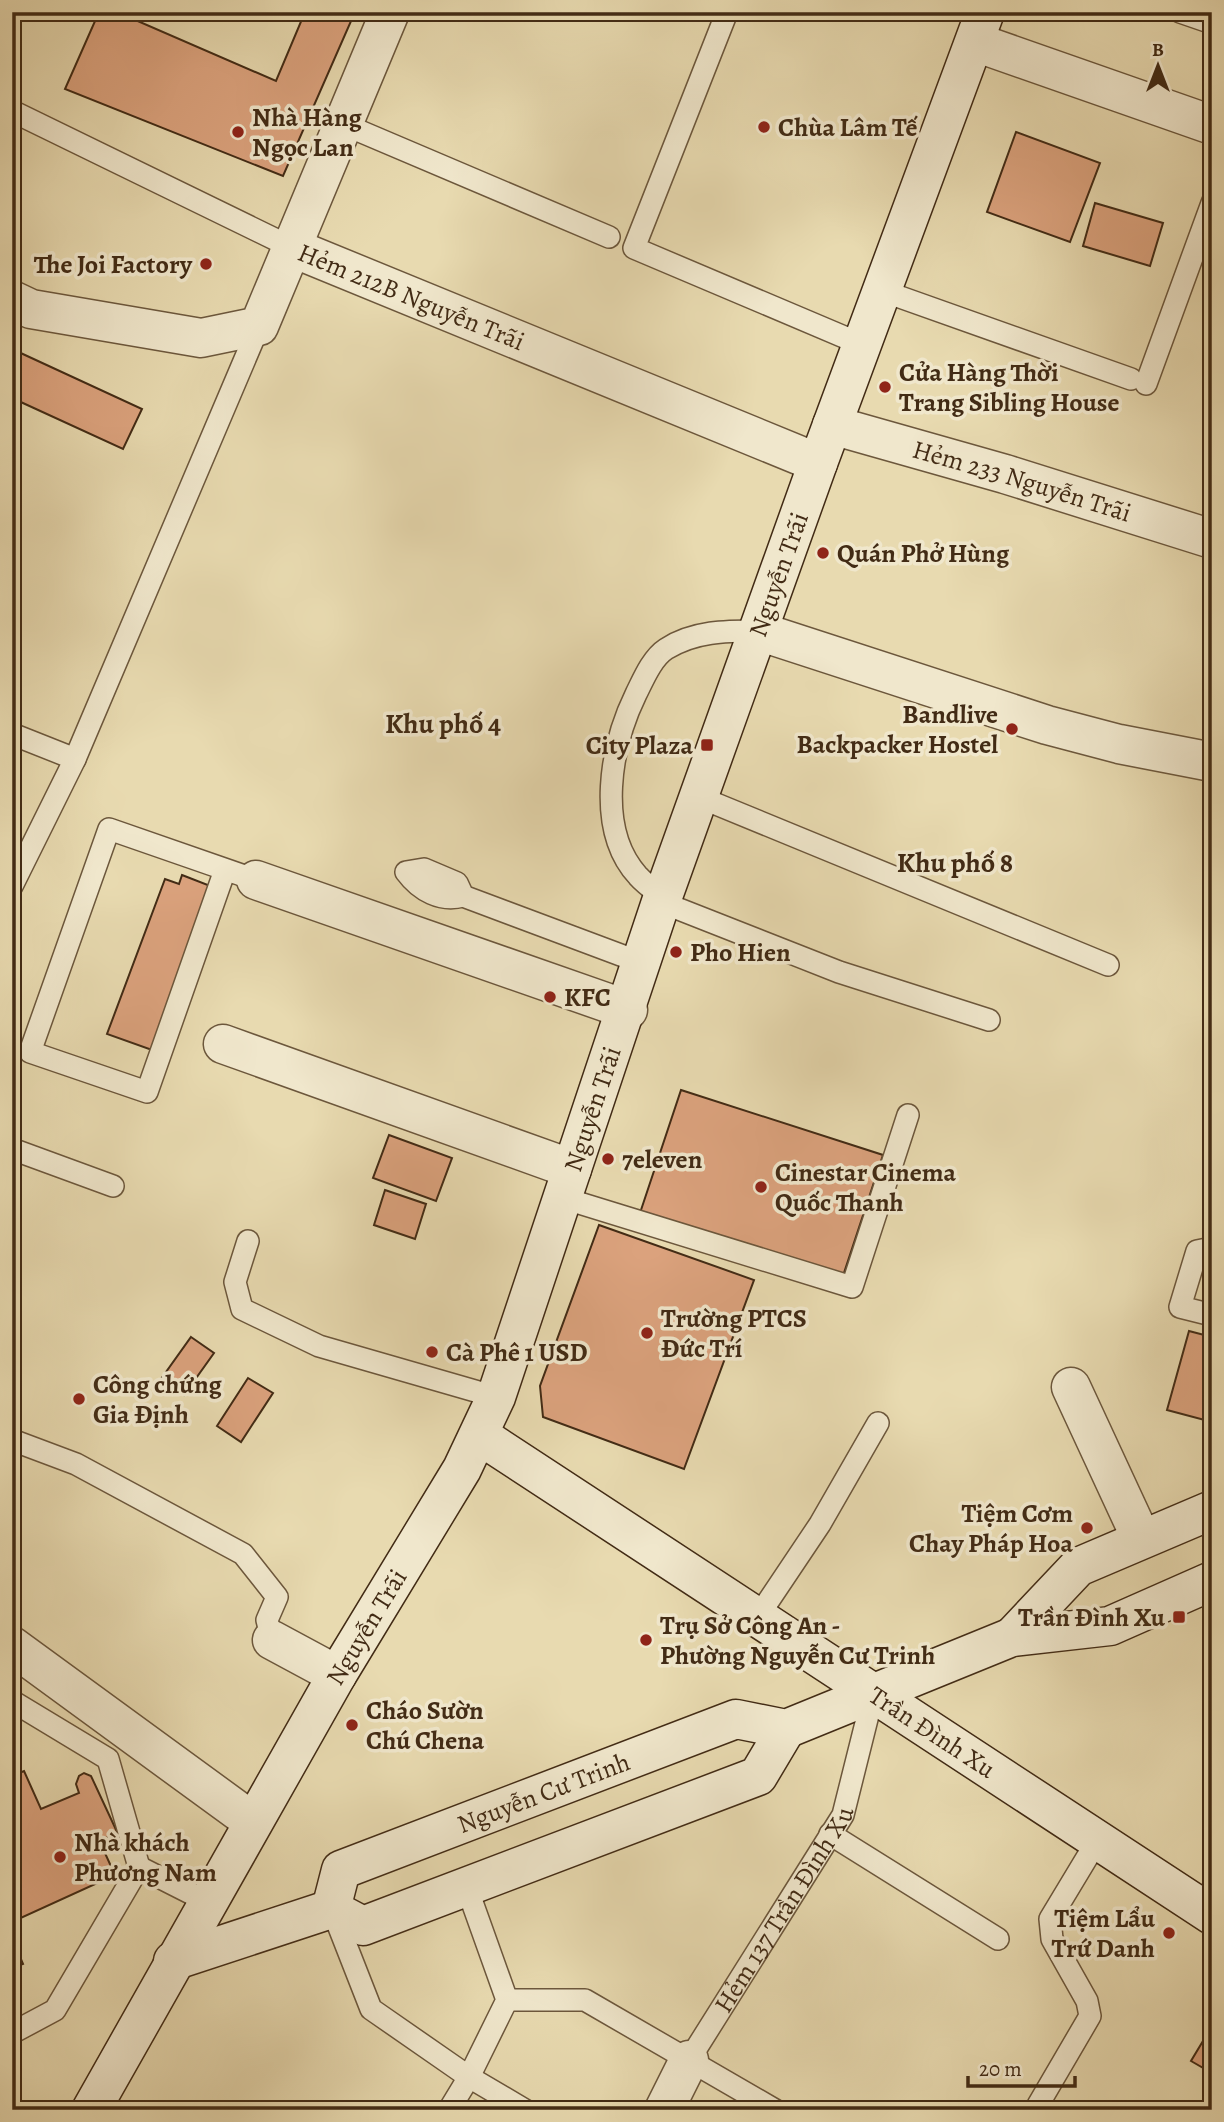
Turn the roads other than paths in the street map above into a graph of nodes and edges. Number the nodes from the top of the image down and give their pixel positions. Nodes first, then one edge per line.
1 (390, 12) edge
2 (727, 12) edge
3 (1180, 12) edge
4 (1212, 23) edge
5 (980, 27) edge
6 (12, 111) edge
7 (343, 124) junction
8 (1212, 125) edge
9 (1212, 203) edge
10 (609, 237) dead end
11 (293, 248) junction
12 (883, 291) junction
13 (12, 300) edge
14 (259, 326) junction
15 (863, 345) junction
16 (832, 425) junction
17 (818, 463) junction
18 (1212, 539) edge
19 (758, 631) junction
20 (12, 734) edge
21 (75, 759) junction
22 (1212, 762) edge
23 (699, 797) junction
24 (241, 875) junction
25 (12, 886) edge
26 (463, 896) dead end
27 (662, 900) junction
28 (642, 963) junction
29 (1108, 965) dead end
30 (628, 1010) junction
31 (989, 1020) dead end
32 (223, 1044) dead end
33 (908, 1115) dead end
34 (12, 1149) edge
35 (568, 1184) junction
36 (113, 1186) dead end
37 (248, 1241) dead end
38 (1212, 1248) edge
39 (1212, 1315) edge
40 (1071, 1387) dead end
41 (496, 1397) junction
42 (878, 1423) dead end
43 (479, 1435) junction
44 (12, 1440) edge
45 (1212, 1510) edge
46 (1141, 1538) junction
47 (1212, 1581) edge
48 (757, 1618) junction
49 (1012, 1637) junction
50 (272, 1640) joint
51 (12, 1646) edge
52 (337, 1675) junction
53 (873, 1695) junction
54 (12, 1701) edge
55 (786, 1729) junction
56 (253, 1822) junction
57 (830, 1834) junction
58 (1097, 1841) junction
59 (139, 1867) junction
60 (467, 1888) junction
61 (208, 1902) junction
62 (331, 1909) junction
63 (1212, 1915) edge
64 (998, 1939) dead end
65 (173, 1961) junction
66 (507, 2000) junction
67 (12, 2033) edge
68 (689, 2060) junction
69 (469, 2077) junction
70 (91, 2110) edge
71 (449, 2110) edge
72 (525, 2110) edge
73 (664, 2110) edge
74 (775, 2110) edge
75 (1046, 2110) edge

1 - 7 street
2 - 15 lane
3 - 4 lane
5 - 8 street
5 - 12 street, Nguyễn Trãi
6 - 11 lane, Hẻm 212B Nguyễn Trãi
7 - 10 lane
7 - 11 street
9 - 12 lane
11 - 14 street
11 - 17 street, Hẻm 212B Nguyễn Trãi
12 - 15 street, Nguyễn Trãi
13 - 14 street
14 - 21 lane
15 - 16 street, Nguyễn Trãi
16 - 17 street, Nguyễn Trãi
16 - 18 street, Hẻm 233 Nguyễn Trãi
17 - 19 street, Nguyễn Trãi
19 - 22 street
19 - 23 street, Nguyễn Trãi
19 - 27 lane
20 - 21 lane
21 - 25 lane
23 - 27 street, Nguyễn Trãi
23 - 29 lane
24 - 24 lane
24 - 30 street
26 - 28 lane
27 - 28 street, Nguyễn Trãi
27 - 31 lane
28 - 30 street, Nguyễn Trãi
30 - 35 street, Nguyễn Trãi
32 - 35 street
33 - 35 lane
34 - 36 lane
35 - 41 street, Nguyễn Trãi
37 - 41 lane
38 - 39 lane
40 - 46 street
41 - 43 street, Nguyễn Trãi
42 - 48 lane
43 - 48 street, Trần Ðình Xu
43 - 52 street, Nguyễn Trãi
44 - 50 lane
45 - 46 street
46 - 49 street
47 - 49 street
48 - 53 street, Trần Ðình Xu
49 - 53 street
50 - 52 street
51 - 56 street
52 - 56 street, Nguyễn Trãi
53 - 55 street
53 - 57 lane, Hẻm 137 Trần Ðình Xu
53 - 58 street, Trần Ðình Xu
54 - 59 lane
55 - 60 street
55 - 62 street, Nguyễn Cư Trinh
56 - 61 street, Nguyễn Trãi
57 - 64 lane
57 - 68 lane, Hẻm 137 Trần Ðình Xu
58 - 63 street, Trần Ðình Xu
58 - 75 lane
59 - 61 lane
59 - 67 lane
60 - 62 street
60 - 66 lane
61 - 65 street, Nguyễn Trãi
62 - 65 street
62 - 69 lane
65 - 70 street, Nguyễn Trãi
66 - 68 lane
66 - 69 lane
68 - 73 street, Hẻm 137 Trần Ðình Xu
68 - 74 lane
69 - 71 lane
69 - 72 lane

